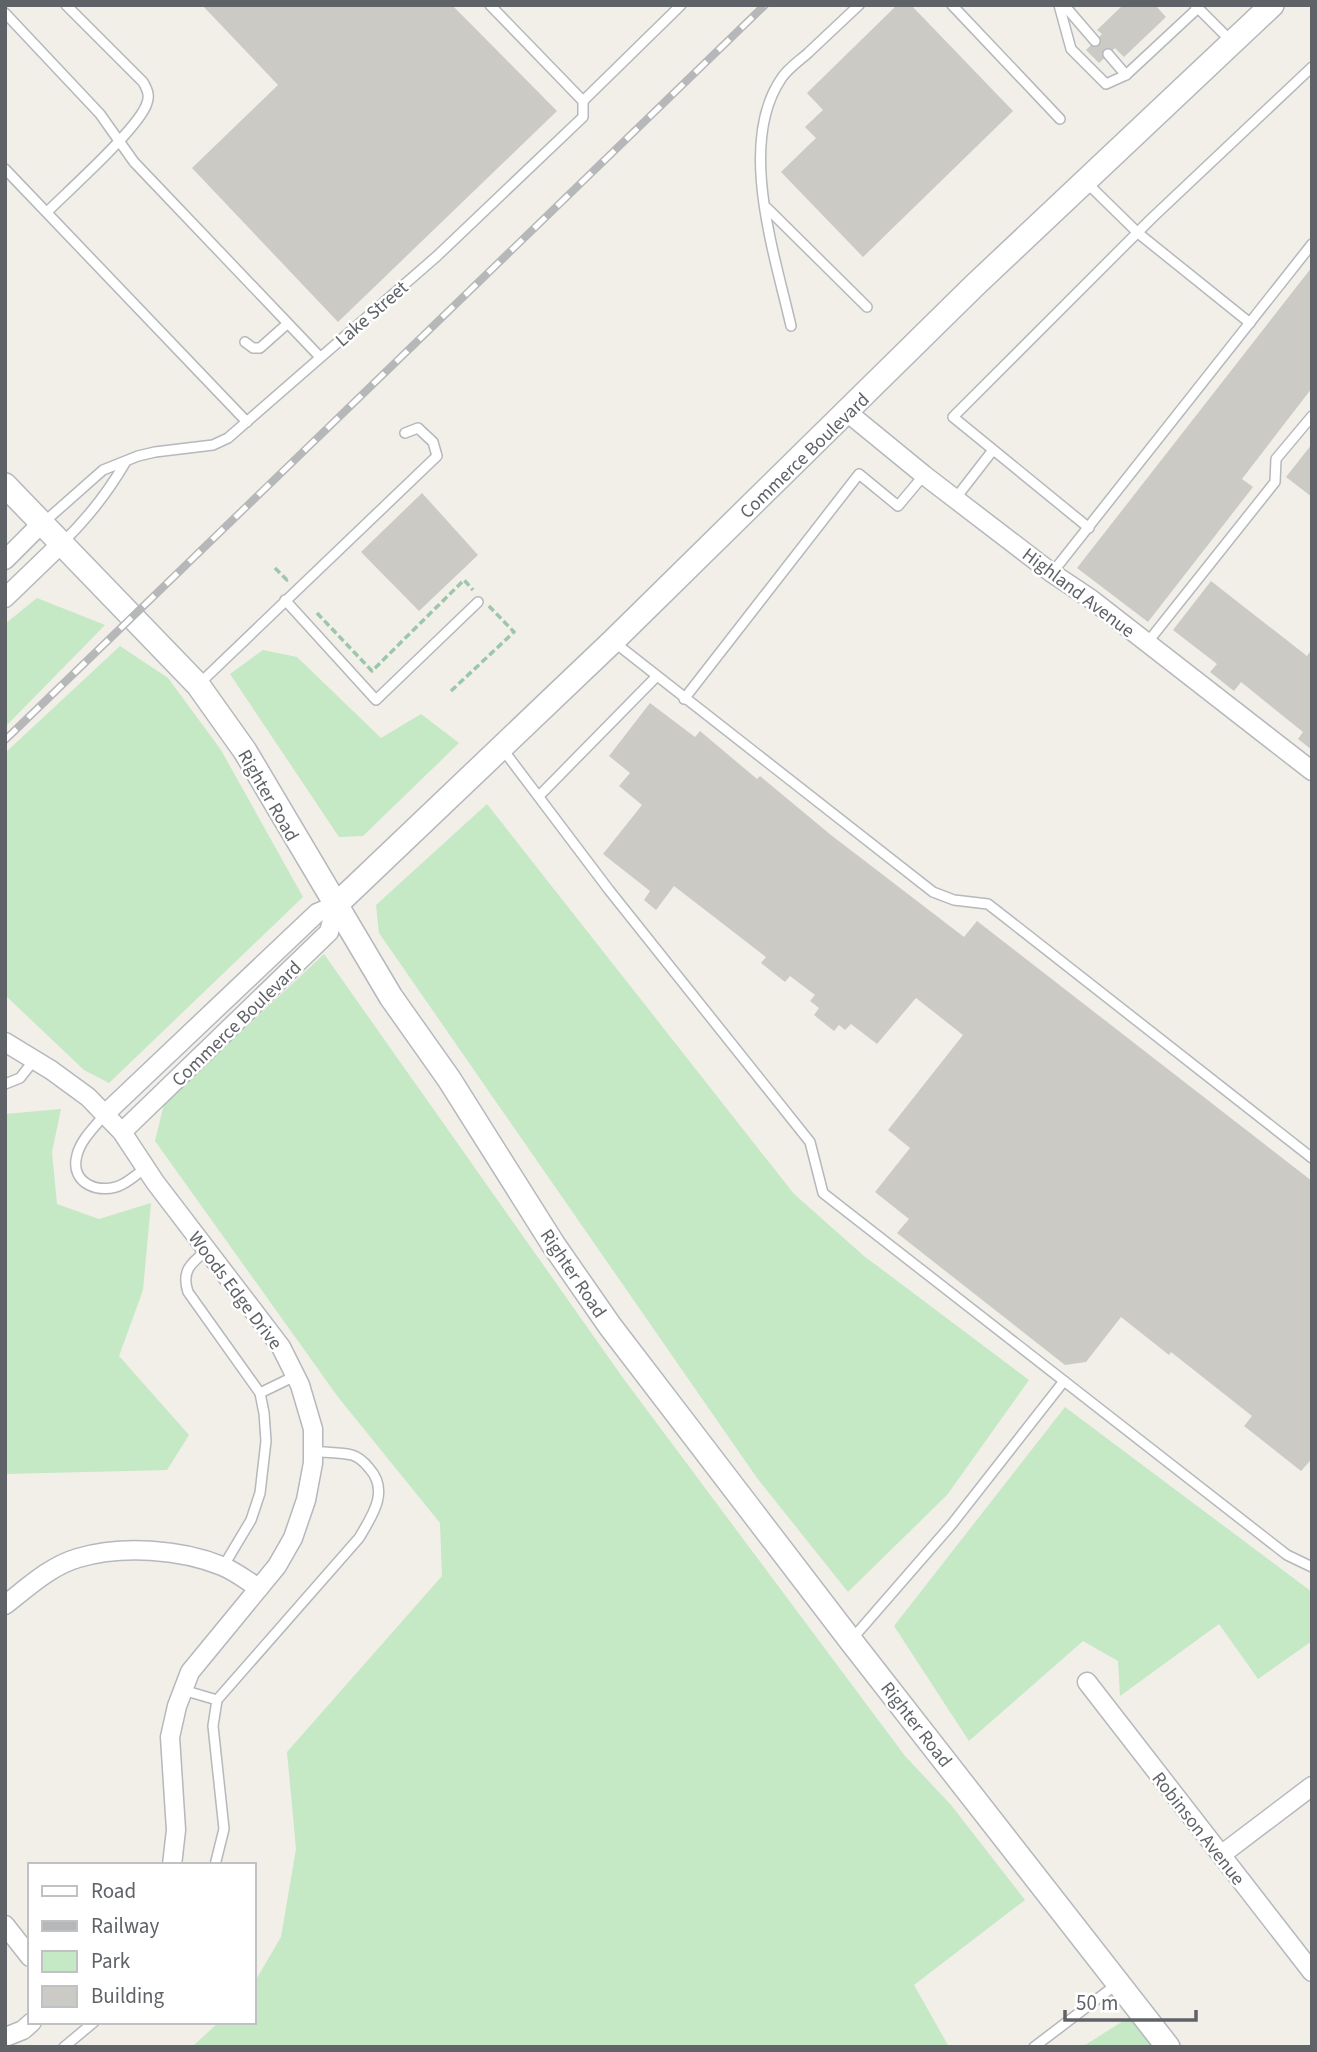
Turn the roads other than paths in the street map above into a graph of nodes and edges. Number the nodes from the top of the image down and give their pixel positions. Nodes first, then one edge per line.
1 (66, 5) edge
2 (490, 5) edge
3 (681, 5) edge
4 (859, 5) edge
5 (953, 5) edge
6 (1059, 5) edge
7 (1064, 5) edge
8 (1272, 5) edge
9 (1197, 6) edge
10 (5, 13) edge
11 (1095, 41) dead end
12 (1232, 42) junction
13 (1108, 54) dead end
14 (1312, 67) edge
15 (1126, 75) junction
16 (583, 105) junction
17 (1060, 119) dead end
18 (120, 140) junction
19 (5, 169) edge
20 (1085, 181) junction
21 (765, 207) junction
22 (47, 212) junction
23 (1139, 233) junction
24 (1312, 243) edge
25 (867, 307) dead end
26 (1250, 323) junction
27 (287, 324) junction
28 (791, 326) dead end
29 (245, 342) dead end
30 (320, 358) junction
31 (847, 412) junction
32 (1312, 416) edge
33 (247, 422) junction
34 (405, 433) dead end
35 (993, 450) junction
36 (125, 463) junction
37 (924, 475) junction
38 (5, 485) edge
39 (956, 499) junction
40 (43, 523) junction
41 (1089, 528) junction
42 (62, 543) junction
43 (5, 560) edge
44 (1052, 573) junction
45 (5, 598) edge
46 (285, 600) junction
47 (478, 602) dead end
48 (613, 641) junction
49 (1147, 643) junction
50 (656, 677) junction
51 (198, 685) junction
52 (684, 699) junction
53 (500, 747) junction
54 (1312, 771) edge
55 (539, 796) junction
56 (336, 905) junction
57 (5, 1042) edge
58 (35, 1059) junction
59 (5, 1084) edge
60 (105, 1114) junction
61 (122, 1132) junction
62 (1312, 1158) edge
63 (146, 1168) junction
64 (207, 1250) junction
65 (295, 1376) junction
66 (1064, 1381) junction
67 (260, 1393) junction
68 (313, 1451) junction
69 (223, 1567) junction
70 (1312, 1567) edge
71 (260, 1588) junction
72 (5, 1605) edge
73 (851, 1641) junction
74 (1087, 1682) dead end
75 (183, 1690) junction
76 (217, 1700) junction
77 (1312, 1786) edge
78 (1221, 1855) junction
79 (172, 1863) edge
80 (216, 1863) edge
81 (5, 1924) edge
82 (28, 1954) edge
83 (1312, 1972) edge
84 (1118, 1983) junction
85 (30, 2024) edge
86 (92, 2024) edge
87 (7, 2040) edge
88 (64, 2047) edge
89 (1034, 2047) edge
90 (1168, 2047) edge

1 - 18 lane
2 - 16 lane
3 - 16 lane, Lake Street
4 - 21 lane
5 - 17 lane
6 - 15 lane
7 - 11 lane
8 - 12 street, Commerce Boulevard
9 - 12 lane
9 - 15 lane
10 - 18 lane
12 - 20 street, Commerce Boulevard
13 - 15 lane
14 - 23 lane
16 - 30 lane, Lake Street
18 - 22 lane
18 - 27 lane
19 - 22 lane
20 - 23 lane
20 - 31 street, Commerce Boulevard
21 - 25 lane
21 - 28 lane
22 - 33 lane
23 - 26 lane
23 - 35 lane
24 - 26 lane
26 - 41 lane
27 - 29 lane
27 - 30 lane
30 - 33 lane, Lake Street
31 - 37 street, Highland Avenue
31 - 48 street, Commerce Boulevard
32 - 49 lane
33 - 36 lane, Lake Street
34 - 46 lane
35 - 39 lane
35 - 41 lane
36 - 40 lane, Lake Street
36 - 42 lane
37 - 39 street, Highland Avenue
37 - 52 lane
38 - 40 street, Righter Road
39 - 44 street, Highland Avenue
40 - 42 street, Righter Road
40 - 43 street
41 - 44 lane
42 - 45 street
42 - 51 street, Righter Road
44 - 49 street, Highland Avenue
46 - 47 lane
46 - 51 lane
48 - 50 lane
48 - 53 street, Commerce Boulevard
49 - 54 street, Highland Avenue
50 - 52 lane
50 - 55 lane
51 - 56 street, Righter Road
52 - 62 lane
53 - 55 lane
53 - 56 street, Commerce Boulevard
55 - 66 lane
56 - 60 street, Commerce Boulevard
56 - 61 street, Commerce Boulevard
56 - 73 street, Righter Road
57 - 58 street, Woods Edge Drive
58 - 59 lane
58 - 60 street, Woods Edge Drive
60 - 61 street, Woods Edge Drive
60 - 63 lane
61 - 63 street, Woods Edge Drive
63 - 64 street, Woods Edge Drive
64 - 65 street, Woods Edge Drive
64 - 67 lane
65 - 67 lane
65 - 68 street, Woods Edge Drive
66 - 70 lane
66 - 73 lane
67 - 69 lane
68 - 71 street, Woods Edge Drive
68 - 76 lane
69 - 71 street
69 - 72 street
71 - 75 street, Woods Edge Drive
73 - 84 street, Righter Road
74 - 78 street, Robinson Avenue
75 - 76 lane
75 - 79 street, Woods Edge Drive
76 - 80 lane
77 - 78 street
78 - 83 street, Robinson Avenue
81 - 82 street
84 - 89 lane
84 - 90 street, Righter Road
85 - 87 street
86 - 88 lane

